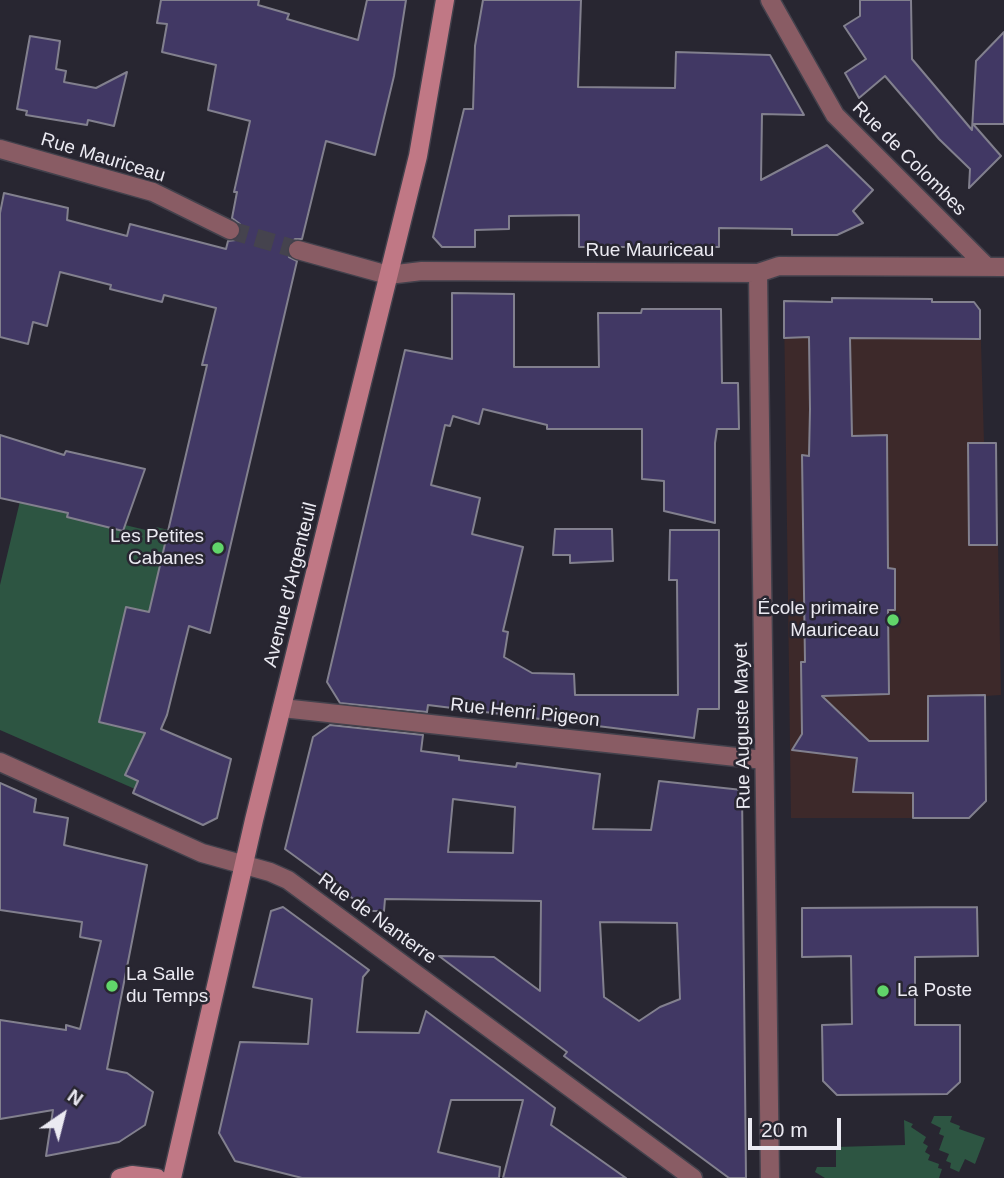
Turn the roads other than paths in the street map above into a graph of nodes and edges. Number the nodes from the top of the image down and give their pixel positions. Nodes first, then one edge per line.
1 (445, 0) edge
2 (770, 0) edge
3 (0, 149) edge
4 (230, 230) tunnel mouth
5 (298, 250) tunnel mouth
6 (995, 267) edge
7 (758, 272) junction
8 (388, 275) junction
9 (282, 708) junction
10 (764, 760) junction
11 (0, 762) edge
12 (246, 865) junction
13 (120, 1178) edge
14 (157, 1178) edge
15 (172, 1178) edge
16 (692, 1178) edge
17 (769, 1178) edge

1 - 8 main road, Avenue d'Argenteuil
2 - 6 street, Rue de Colombes
3 - 4 street, Rue Mauriceau
5 - 8 street, Rue Mauriceau
6 - 7 street, Rue Mauriceau
7 - 8 street, Rue Mauriceau
7 - 10 street, Rue Auguste Mayet
8 - 9 main road, Avenue d'Argenteuil
9 - 10 street, Rue Henri Pigeon
9 - 12 main road, Avenue d'Argenteuil
10 - 17 street, Rue Auguste Mayet
11 - 12 street, Rue de Nanterre
12 - 15 main road, Avenue d'Argenteuil
12 - 16 street, Rue de Nanterre
13 - 14 main road

